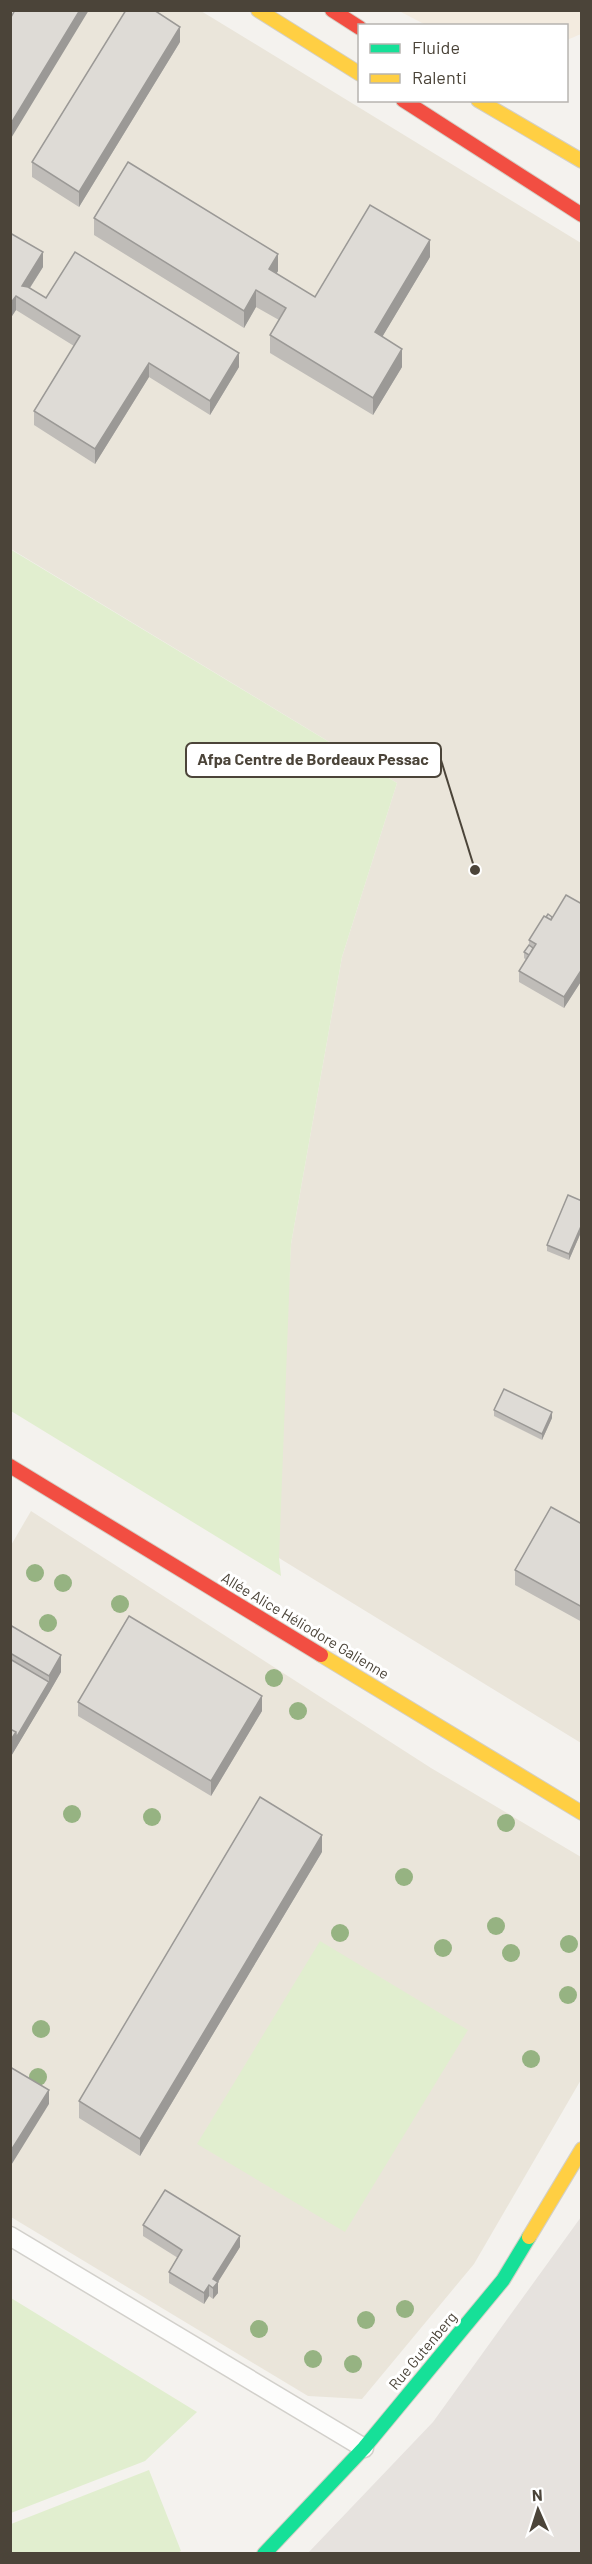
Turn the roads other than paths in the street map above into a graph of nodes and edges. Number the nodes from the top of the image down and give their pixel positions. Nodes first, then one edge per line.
1 (258, 10) edge
2 (332, 10) edge
3 (358, 27) edge
4 (358, 73) edge
5 (406, 102) edge
6 (481, 102) edge
7 (582, 161) edge
8 (582, 215) edge
9 (10, 1466) edge
10 (582, 1814) edge
11 (582, 2149) edge
12 (10, 2236) edge
13 (364, 2448) junction
14 (264, 2553) edge

1 - 4 street
2 - 3 street
5 - 8 street
6 - 7 street
9 - 10 street, Allée Alice Héliodore Galienne
11 - 13 street, Rue Gutenberg
12 - 13 lane
13 - 14 street, Rue Gutenberg

